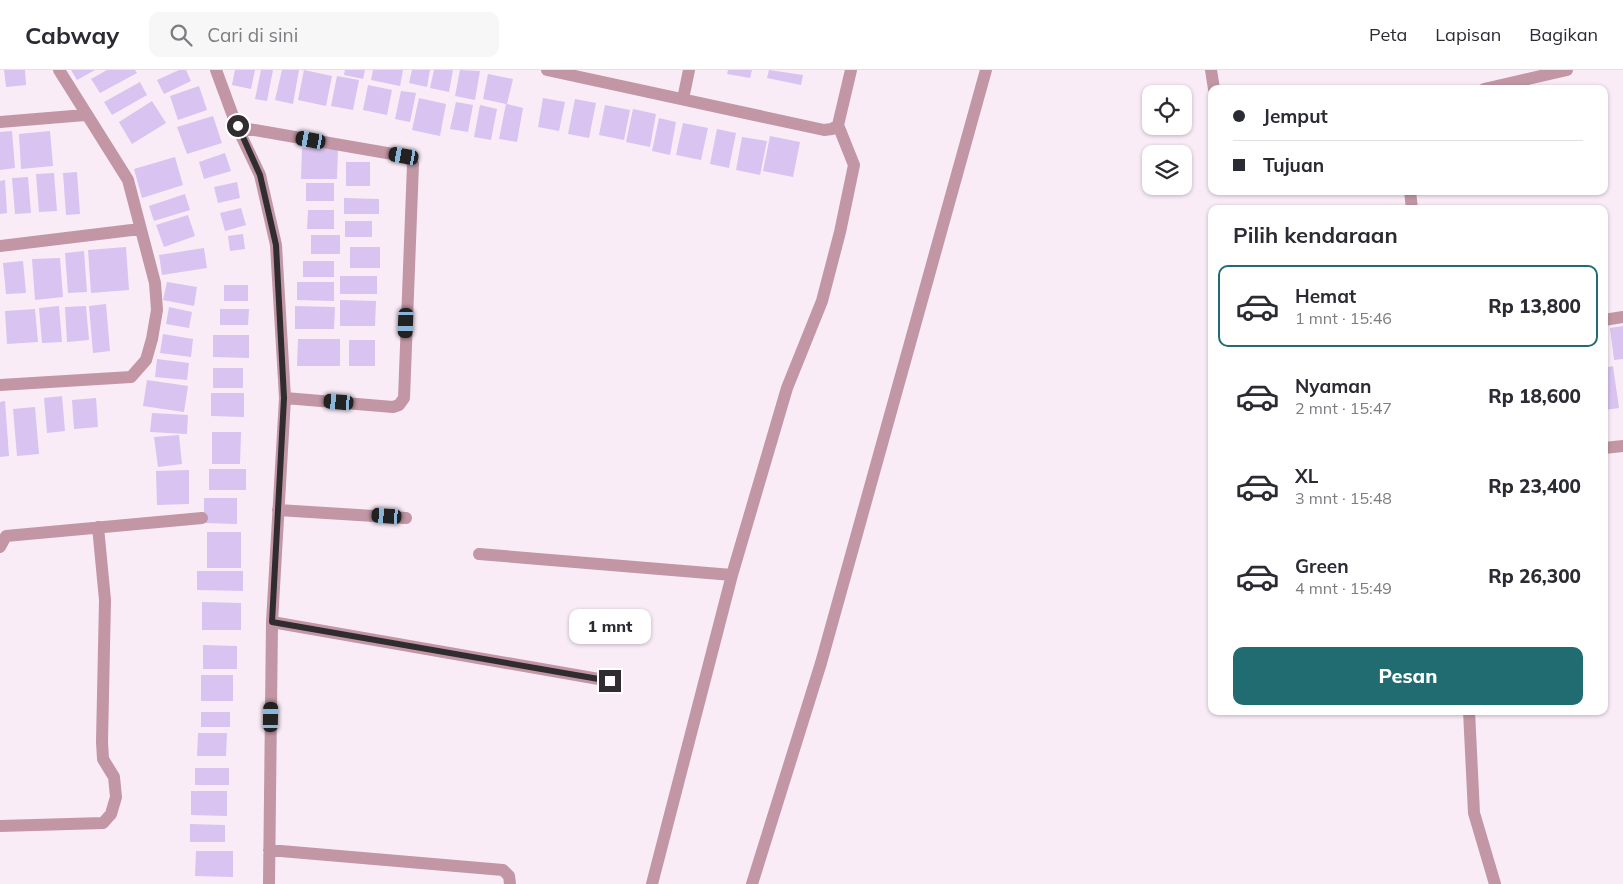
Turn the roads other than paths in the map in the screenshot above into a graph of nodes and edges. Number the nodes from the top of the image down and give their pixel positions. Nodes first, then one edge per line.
1 (59, 70) edge
2 (216, 70) edge
3 (547, 70) edge
4 (689, 70) edge
5 (851, 70) edge
6 (986, 70) edge
7 (1211, 70) edge
8 (1567, 70) edge
9 (582, 73) edge
10 (1213, 85) edge
11 (1501, 85) edge
12 (683, 99) junction
13 (85, 115) junction
14 (0, 122) edge
15 (838, 125) junction
16 (238, 126) junction
17 (140, 229) junction
18 (0, 246) edge
19 (1623, 317) edge
20 (1608, 319) edge
21 (0, 385) edge
22 (284, 398) junction
23 (1623, 446) edge
24 (1608, 448) edge
25 (278, 510) junction
26 (202, 518) dead end
27 (406, 518) dead end
28 (98, 527) junction
29 (0, 546) edge
30 (479, 554) dead end
31 (732, 575) junction
32 (272, 622) junction
33 (610, 681) dead end
34 (1469, 715) edge
35 (0, 826) edge
36 (269, 850) junction
37 (269, 884) edge
38 (510, 884) edge
39 (652, 884) edge
40 (752, 884) edge
41 (1495, 884) edge

1 - 13 street
2 - 16 street
3 - 9 street
4 - 12 street
5 - 15 street
6 - 40 street
7 - 10 street
8 - 11 street
9 - 12 street
12 - 15 street
13 - 14 street
13 - 17 street
15 - 31 street
16 - 22 street
16 - 22 street
17 - 18 street
17 - 21 street
19 - 20 street
22 - 25 street
23 - 24 street
25 - 27 street
25 - 32 street
26 - 28 street
28 - 29 street
28 - 35 street
30 - 31 street
31 - 39 street
32 - 33 street
32 - 36 street
34 - 41 street
36 - 37 street
36 - 38 street

